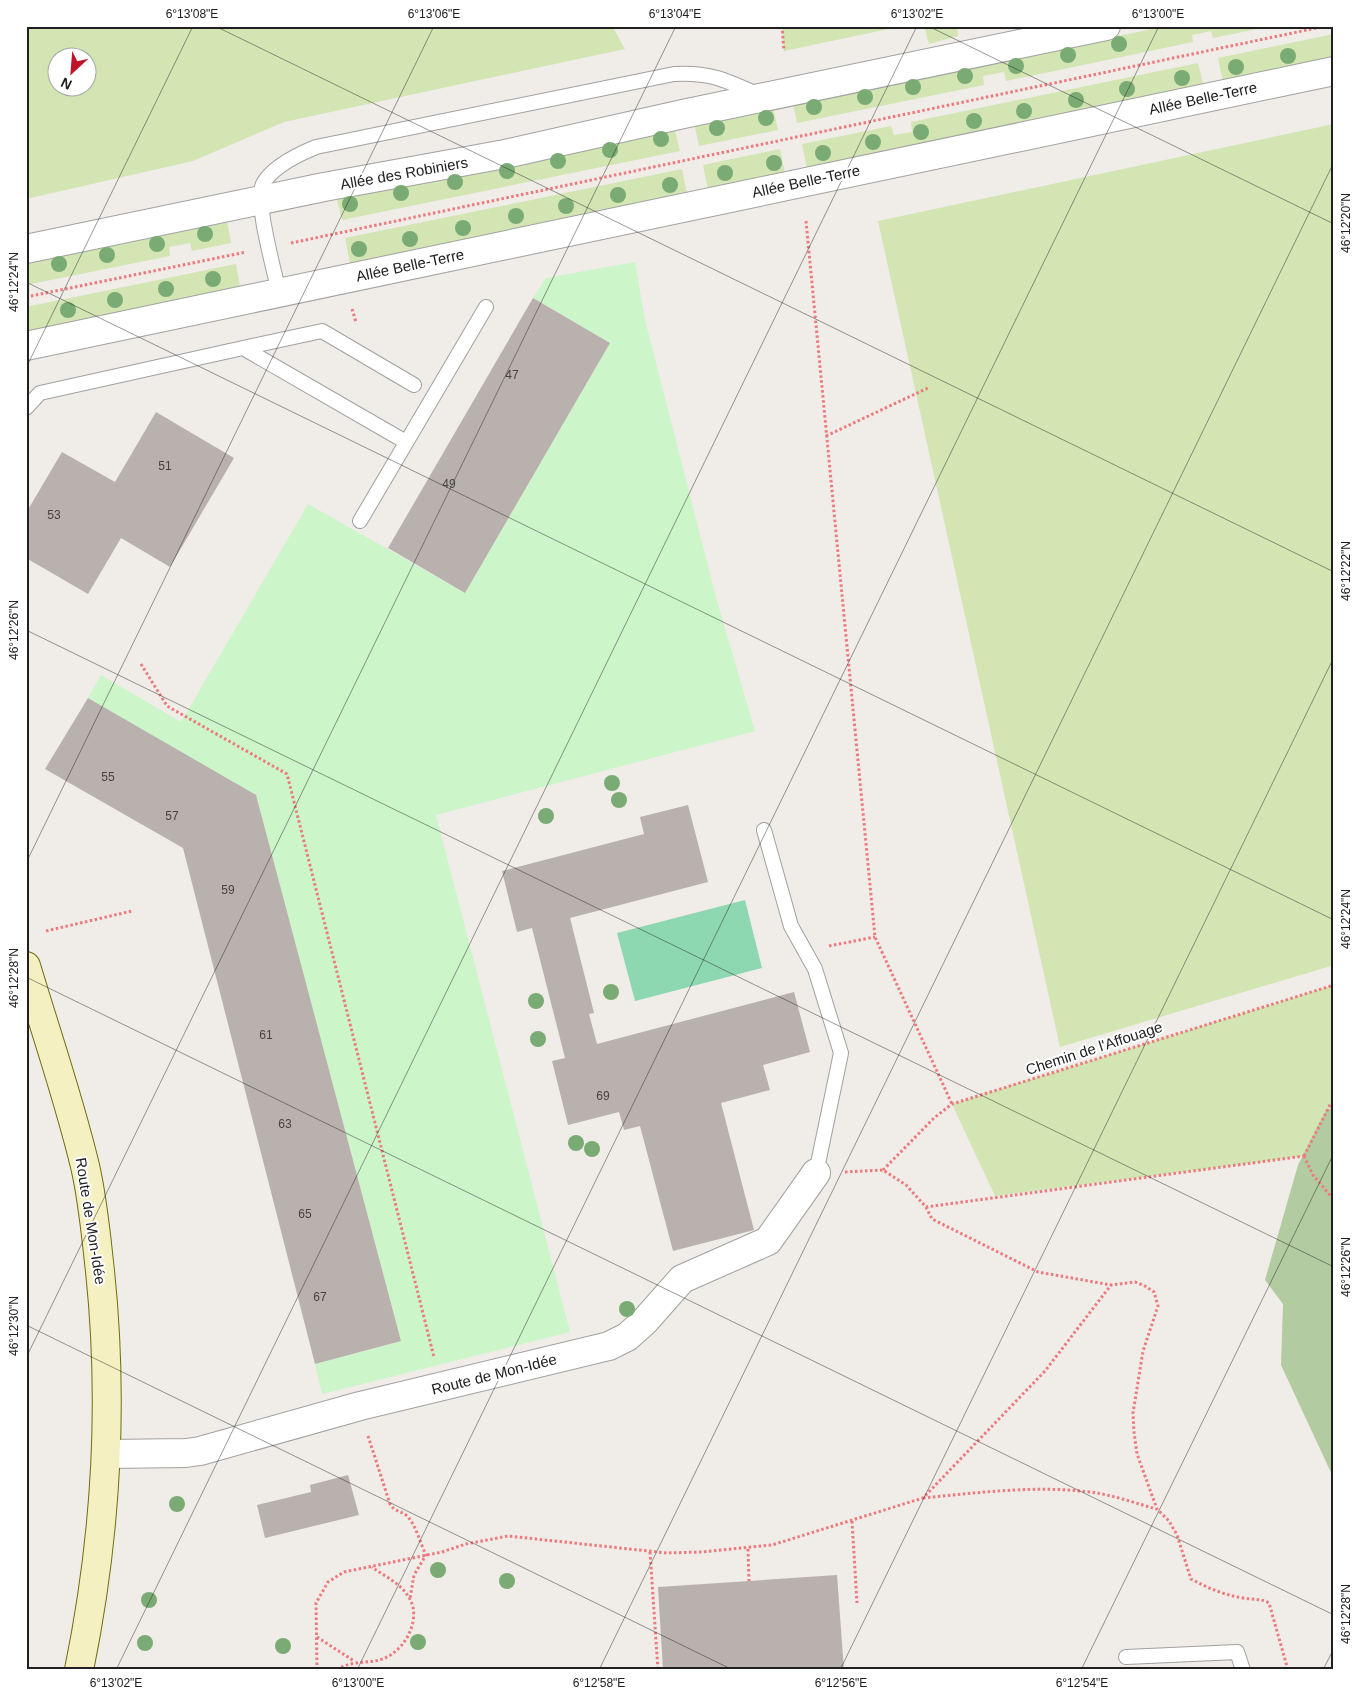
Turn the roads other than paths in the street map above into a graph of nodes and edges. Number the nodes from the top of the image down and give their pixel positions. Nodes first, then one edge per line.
1 (1106, 26) edge
2 (1334, 71) edge
3 (773, 96) junction
4 (260, 202) junction
5 (26, 249) edge
6 (279, 294) junction
7 (486, 307) dead end
8 (26, 346) edge
9 (243, 348) junction
10 (414, 385) dead end
11 (26, 408) edge
12 (406, 442) junction
13 (360, 521) dead end
14 (764, 830) dead end
15 (26, 966) edge
16 (816, 1173) joint
17 (108, 1454) junction
18 (1126, 1656) dead end
19 (79, 1670) edge
20 (1243, 1670) edge

1 - 3 street
2 - 6 street, Allée Belle-Terre
3 - 4 street, Allée des Robiniers
3 - 4 lane
4 - 5 street, Allée des Robiniers
4 - 6 lane
6 - 8 street
7 - 12 lane
9 - 10 lane
9 - 11 lane
9 - 12 lane
12 - 13 lane
14 - 16 lane
15 - 17 main road, Route de Mon-Idée
16 - 17 street, Route de Mon-Idée
17 - 19 main road, Route de Mon-Idée
18 - 20 lane

